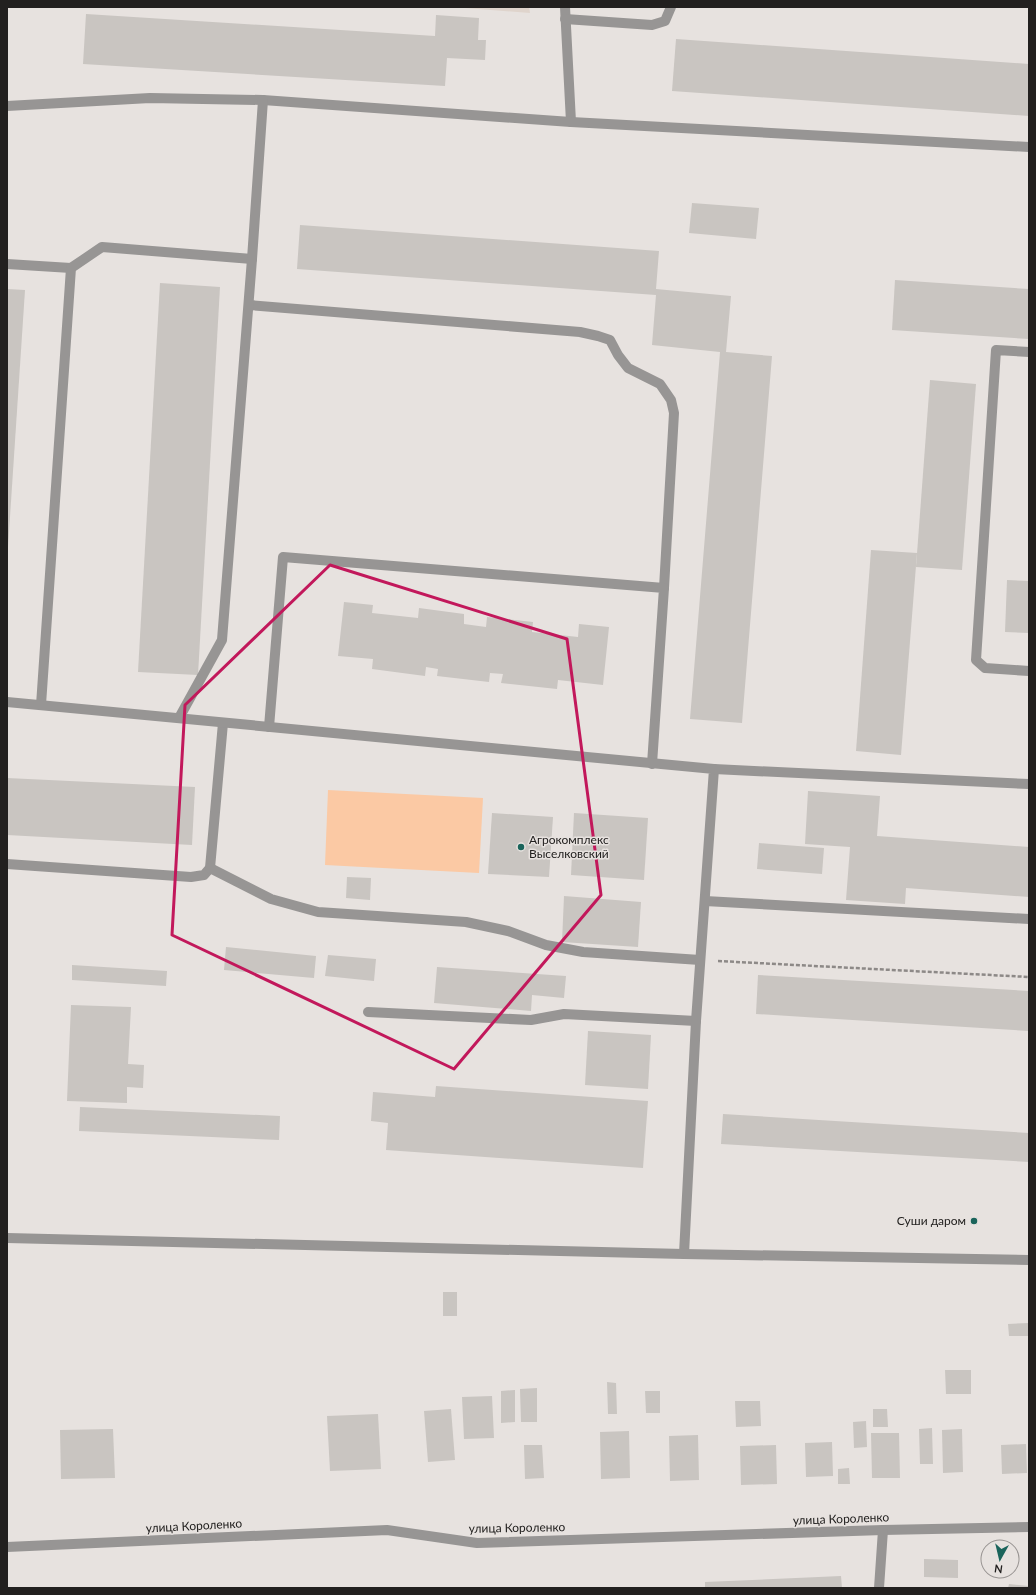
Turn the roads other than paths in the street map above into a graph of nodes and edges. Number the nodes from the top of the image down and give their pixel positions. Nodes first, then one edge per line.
1 (565, 7) edge
2 (671, 7) edge
3 (565, 19) junction
4 (263, 100) junction
5 (7, 106) edge
6 (571, 122) junction
7 (1029, 147) edge
8 (252, 259) junction
9 (7, 264) edge
10 (71, 268) junction
11 (249, 304) junction
12 (1029, 352) edge
13 (664, 588) junction
14 (1029, 671) edge
15 (7, 702) edge
16 (41, 705) junction
17 (179, 718) junction
18 (223, 723) junction
19 (269, 727) junction
20 (652, 764) junction
21 (714, 769) junction
22 (1029, 784) edge
23 (7, 864) edge
24 (210, 868) junction
25 (705, 901) junction
26 (1029, 919) edge
27 (700, 960) junction
28 (368, 1012) dead end
29 (696, 1021) junction
30 (7, 1238) edge
31 (684, 1254) junction
32 (1029, 1260) edge
33 (1029, 1527) edge
34 (883, 1530) junction
35 (7, 1547) edge
36 (879, 1588) edge

1 - 3 street
2 - 3 street
3 - 6 street
4 - 5 street
4 - 6 street
4 - 8 street
6 - 7 street
8 - 10 street
8 - 11 street
9 - 10 street
10 - 16 street
11 - 13 street
11 - 17 street
12 - 14 street
13 - 19 street
13 - 20 street
15 - 16 street
16 - 17 street
17 - 18 street
18 - 19 street
18 - 24 street
19 - 20 street
20 - 21 street
21 - 22 street
21 - 25 street
23 - 24 street
24 - 27 street
25 - 26 street
25 - 27 street
27 - 29 street
28 - 29 street
29 - 31 street
30 - 31 street
31 - 32 street
33 - 34 street, улица Короленко
34 - 35 street, улица Короленко
34 - 36 street

